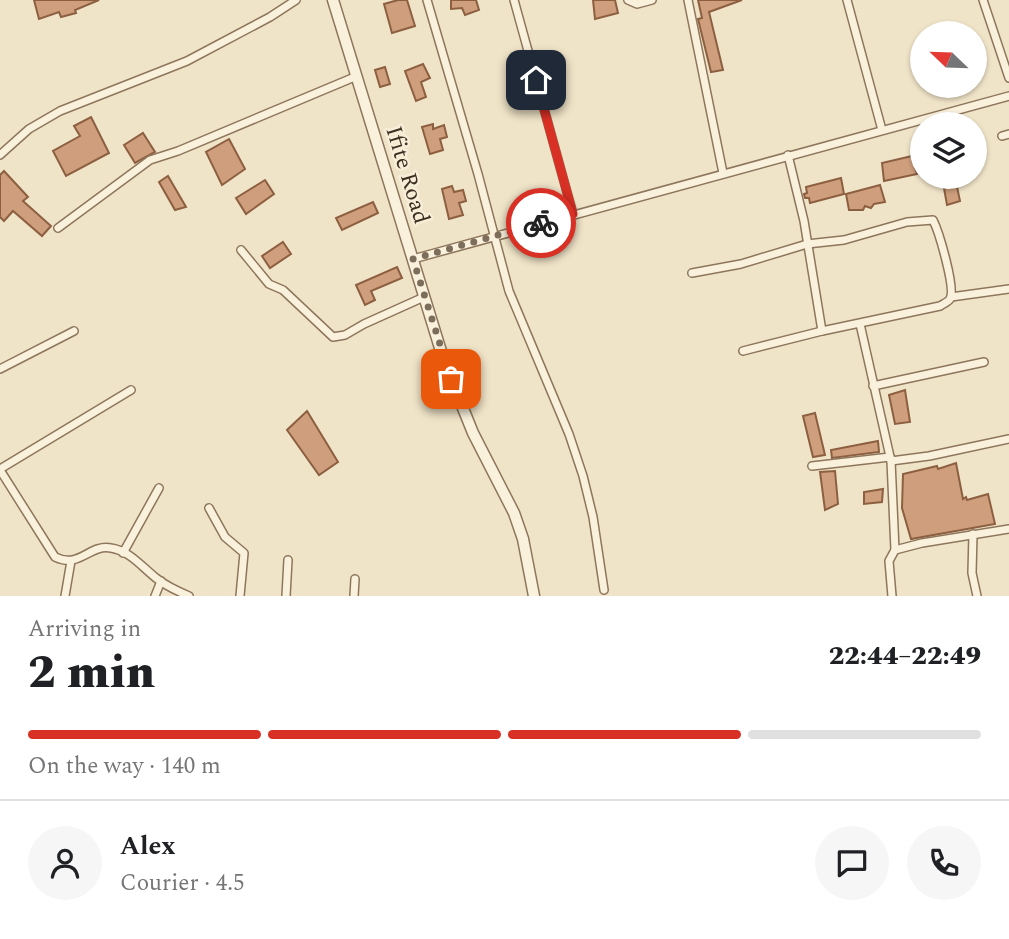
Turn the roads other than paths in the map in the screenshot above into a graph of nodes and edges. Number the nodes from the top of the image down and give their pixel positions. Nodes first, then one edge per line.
1 (296, 0) edge
2 (333, 0) edge
3 (427, 0) edge
4 (514, 0) edge
5 (628, 0) edge
6 (652, 0) edge
7 (688, 0) edge
8 (847, 0) edge
9 (983, 0) edge
10 (357, 76) junction
11 (1009, 78) edge
12 (1009, 96) edge
13 (881, 130) junction
14 (0, 155) edge
15 (788, 155) junction
16 (723, 173) junction
17 (573, 214) junction
18 (58, 228) dead end
19 (494, 237) junction
20 (807, 244) junction
21 (241, 250) dead end
22 (413, 259) junction
23 (692, 273) dead end
24 (1009, 289) edge
25 (951, 297) junction
26 (424, 298) junction
27 (860, 324) junction
28 (74, 331) dead end
29 (822, 331) junction
30 (743, 351) dead end
31 (984, 362) dead end
32 (0, 369) edge
33 (873, 386) junction
34 (131, 390) dead end
35 (1009, 439) edge
36 (891, 459) junction
37 (812, 466) dead end
38 (1, 474) edge
39 (159, 488) dead end
40 (209, 508) dead end
41 (1009, 529) edge
42 (973, 534) junction
43 (895, 550) junction
44 (123, 552) junction
45 (288, 560) dead end
46 (71, 561) junction
47 (355, 579) dead end
48 (161, 581) junction
49 (604, 590) dead end
50 (65, 596) edge
51 (155, 596) edge
52 (189, 596) edge
53 (240, 596) edge
54 (286, 596) edge
55 (354, 596) edge
56 (534, 596) edge
57 (892, 596) edge
58 (977, 596) edge

1 - 14 street
2 - 10 street, Ifite Road
3 - 19 street
4 - 17 street
5 - 6 street
7 - 16 street
8 - 13 street
9 - 11 street
10 - 18 street
10 - 22 street, Ifite Road
12 - 13 street
13 - 15 street
15 - 16 street
15 - 20 street
16 - 17 street
17 - 19 street
19 - 22 street
19 - 49 street
20 - 23 street
20 - 25 street
20 - 29 street
21 - 26 street
22 - 26 street, Ifite Road
24 - 25 street
25 - 27 street
26 - 56 street, Ifite Road
27 - 29 street
27 - 33 street
28 - 32 street
29 - 30 street
31 - 33 street
33 - 36 street
34 - 38 street
35 - 36 street
36 - 37 street
36 - 43 street
38 - 46 street
39 - 44 street
40 - 53 street
41 - 42 street
42 - 43 street
42 - 58 street
43 - 57 street
44 - 46 street
44 - 48 street
45 - 54 street
46 - 50 street
47 - 55 street
48 - 51 street
48 - 52 street

